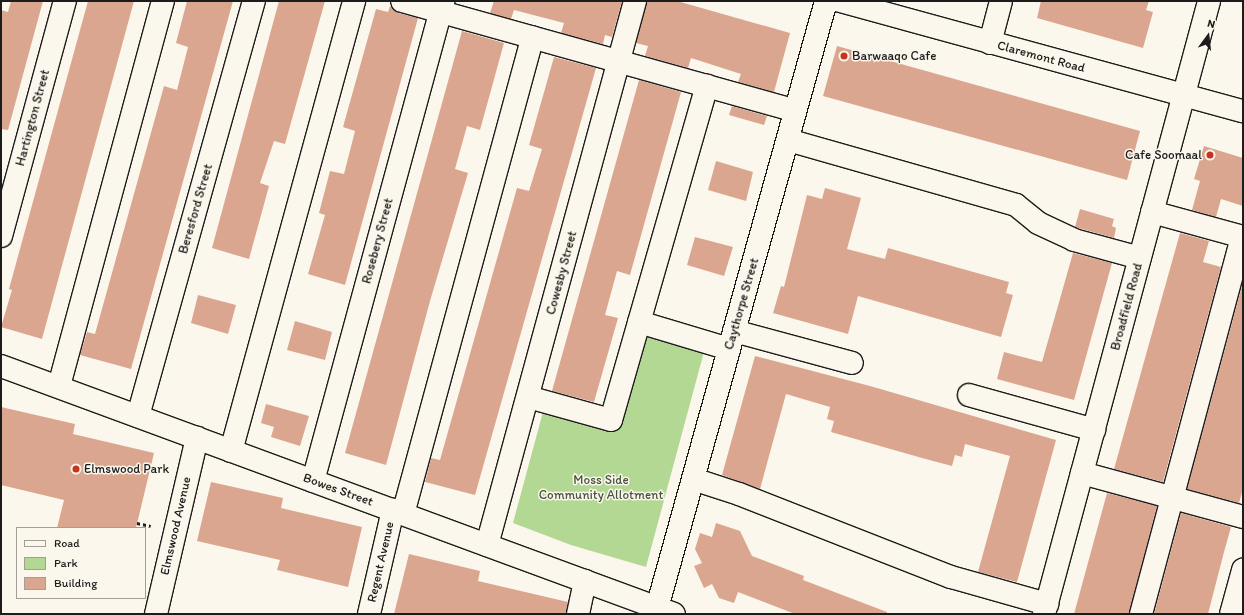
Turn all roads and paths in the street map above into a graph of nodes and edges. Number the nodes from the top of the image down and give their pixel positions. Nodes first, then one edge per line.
1 (65, 1) edge
2 (163, 1) edge
3 (254, 1) edge
4 (354, 1) edge
5 (402, 1) edge
6 (635, 1) edge
7 (826, 1) edge
8 (840, 1) edge
9 (1001, 1) edge
10 (1209, 1) edge
11 (441, 6) edge
12 (533, 37) junction
13 (990, 43) junction
14 (619, 62) junction
15 (706, 86) junction
16 (1183, 96) junction
17 (795, 111) junction
18 (1243, 111) edge
19 (788, 140) junction
20 (1152, 212) junction
21 (1, 236) edge
22 (1242, 237) edge
23 (1140, 258) junction
24 (639, 322) junction
25 (732, 340) junction
26 (852, 363) dead end
27 (1, 366) edge
28 (59, 386) junction
29 (968, 395) dead end
30 (528, 397) junction
31 (138, 416) junction
32 (1094, 430) junction
33 (197, 438) junction
34 (231, 451) junction
35 (1082, 473) junction
36 (693, 479) junction
37 (313, 481) junction
38 (1172, 498) junction
39 (398, 512) junction
40 (1243, 517) edge
41 (488, 545) junction
42 (1243, 570) edge
43 (585, 581) junction
44 (1236, 608) edge
45 (1046, 609) edge
46 (666, 611) edge
47 (156, 614) edge
48 (369, 614) edge
49 (578, 614) edge
50 (1140, 614) edge

1 - 21 street, Hartington Street
2 - 28 street
3 - 31 street, Beresford Street
4 - 34 street
5 - 11 street
6 - 14 street, Cowesby Street
7 - 17 street, Caythorpe Street
8 - 13 street, Claremont Road
9 - 13 street
10 - 16 street, Broadfield Road
11 - 12 street
11 - 37 street, Rosebery Street
12 - 14 street
12 - 39 street, Regent Avenue
13 - 16 street, Claremont Road
14 - 15 street
14 - 30 street, Cowesby Street
15 - 17 street
15 - 24 street
16 - 18 street, Claremont Road
16 - 20 street, Broadfield Road
17 - 19 street, Caythorpe Street
19 - 23 street
19 - 25 street, Caythorpe Street
20 - 22 street
20 - 23 street, Broadfield Road
22 - 38 street
23 - 32 street, Broadfield Road
24 - 25 street
24 - 30 street
25 - 26 street
25 - 36 street, Caythorpe Street
27 - 28 street, Bowes Street
28 - 31 street, Bowes Street
29 - 32 street
30 - 41 street, Cowesby Street
31 - 33 street, Bowes Street
32 - 35 street, Broadfield Road
33 - 34 street, Bowes Street
33 - 47 street, Elmswood Avenue
34 - 37 street, Bowes Street
35 - 38 street
35 - 45 street, Broadfield Road
36 - 45 street
36 - 46 street, Caythorpe Street
37 - 39 street, Bowes Street
38 - 40 street
38 - 50 street
39 - 41 street, Bowes Street
39 - 48 street, Regent Avenue
41 - 43 street, Bowes Street
42 - 44 street
43 - 46 street, Bowes Street
43 - 49 street

